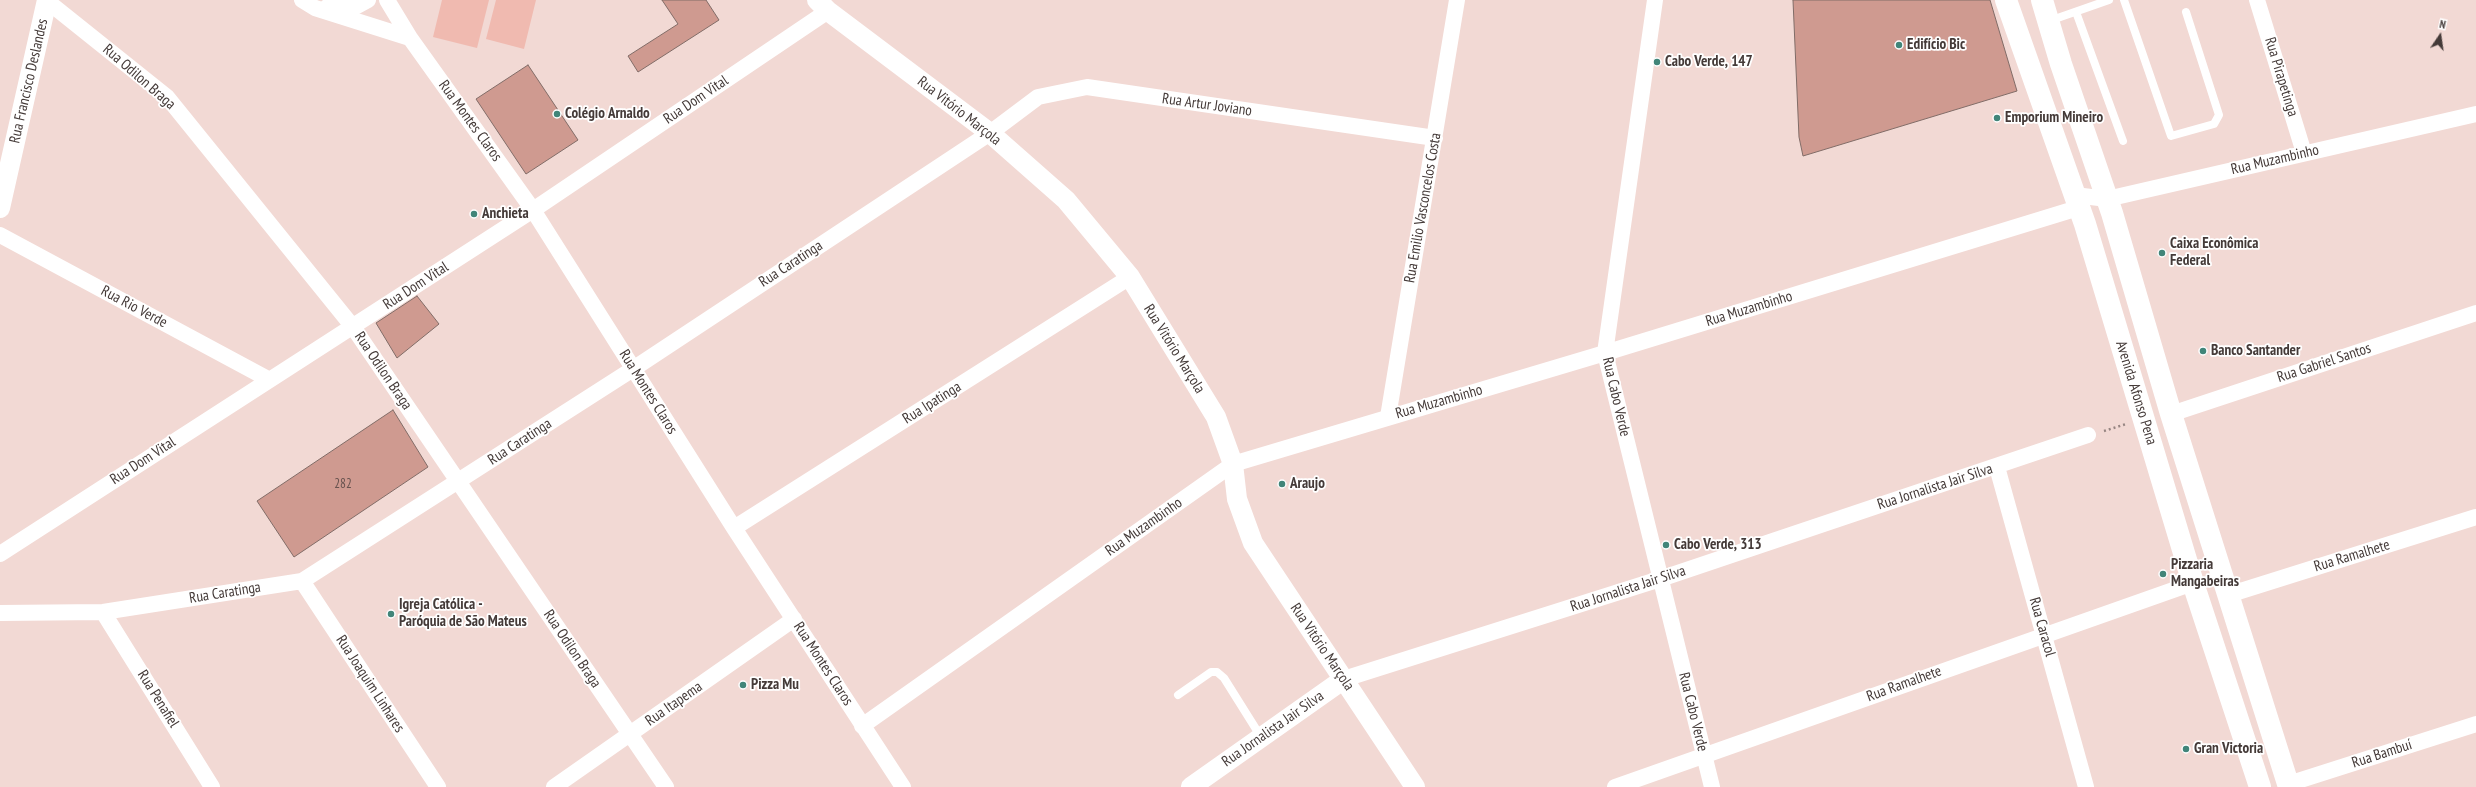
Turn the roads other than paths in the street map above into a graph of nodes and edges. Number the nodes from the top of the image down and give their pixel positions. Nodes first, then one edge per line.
1 (368, 0) edge
2 (387, 0) edge
3 (1457, 0) edge
4 (1655, 0) edge
5 (2006, 0) edge
6 (2042, 0) edge
7 (2109, 0) edge
8 (2124, 0) edge
9 (2258, 0) edge
10 (47, 1) edge
11 (308, 4) edge
12 (823, 5) edge
13 (2076, 12) junction
14 (2186, 12) dead end
15 (2048, 22) junction
16 (410, 38) junction
17 (2476, 114) edge
18 (990, 133) junction
19 (1435, 138) junction
20 (2123, 141) dead end
21 (2304, 153) junction
22 (2107, 199) junction
23 (2076, 202) junction
24 (0, 208) edge
25 (534, 210) junction
26 (0, 235) edge
27 (1130, 277) junction
28 (2476, 313) edge
29 (354, 327) junction
30 (1605, 353) junction
31 (633, 369) junction
32 (268, 379) junction
33 (2171, 414) junction
34 (1388, 417) junction
35 (2088, 435) dead end
36 (1233, 464) junction
37 (1996, 467) junction
38 (458, 482) junction
39 (2476, 517) edge
40 (734, 528) junction
41 (0, 554) edge
42 (1660, 579) junction
43 (302, 581) junction
44 (2193, 583) junction
45 (2228, 595) junction
46 (103, 612) junction
47 (0, 613) edge
48 (794, 619) junction
49 (2045, 633) junction
50 (1344, 679) junction
51 (1178, 694) dead end
52 (2476, 724) edge
53 (862, 726) junction
54 (631, 735) junction
55 (1261, 737) junction
56 (1703, 756) junction
57 (2289, 786) edge
58 (212, 787) edge
59 (438, 787) edge
60 (554, 787) edge
61 (666, 787) edge
62 (902, 787) edge
63 (1191, 787) edge
64 (1415, 787) edge
65 (1615, 787) edge
66 (1712, 787) edge
67 (2086, 787) edge
68 (2259, 787) edge

1 - 11 street
2 - 16 street, Rua Montes Claros
3 - 19 street, Rua Emilio Vasconcelos Costa
4 - 30 street, Rua Cabo Verde
5 - 23 main road, Avenida Afonso Pena
6 - 15 main road, Avenida Afonso Pena
7 - 13 lane
8 - 14 lane
9 - 21 street, Rua Pirapetinga
10 - 24 street, Rua Francisco Deslandes
10 - 29 street, Rua Odilon Braga
11 - 16 street
12 - 18 street, Rua Vitório Marçola
12 - 25 street, Rua Dom Vital
13 - 15 lane
13 - 20 lane
15 - 22 main road, Avenida Afonso Pena
16 - 25 street, Rua Montes Claros
17 - 21 street, Rua Muzambinho
18 - 19 street, Rua Artur Joviano
18 - 27 street, Rua Vitório Marçola
18 - 31 street, Rua Caratinga
19 - 34 street, Rua Emilio Vasconcelos Costa
21 - 22 street, Rua Muzambinho
22 - 23 street, Rua Muzambinho
22 - 33 main road, Avenida Afonso Pena
23 - 30 street, Rua Muzambinho
23 - 44 main road, Avenida Afonso Pena
25 - 29 street, Rua Dom Vital
25 - 31 street, Rua Montes Claros
26 - 32 street, Rua Rio Verde
27 - 36 street, Rua Vitório Marçola
27 - 40 street, Rua Ipatinga
28 - 33 street, Rua Gabriel Santos
29 - 32 street, Rua Dom Vital
29 - 38 street, Rua Odilon Braga
30 - 34 street, Rua Muzambinho
30 - 42 street, Rua Cabo Verde
31 - 38 street, Rua Caratinga
31 - 40 street, Rua Montes Claros
32 - 41 street, Rua Dom Vital
33 - 45 main road, Avenida Afonso Pena
34 - 36 street, Rua Muzambinho
35 - 37 street, Rua Jornalista Jair Silva
36 - 50 street, Rua Vitório Marçola
36 - 53 street, Rua Muzambinho
37 - 42 street, Rua Jornalista Jair Silva
37 - 49 street, Rua Caracol
38 - 43 street, Rua Caratinga
38 - 54 street, Rua Odilon Braga
39 - 45 street, Rua Ramalhete
40 - 48 street, Rua Montes Claros
42 - 50 street, Rua Jornalista Jair Silva
42 - 56 street, Rua Cabo Verde
43 - 46 street, Rua Caratinga
43 - 59 street, Rua Joaquim Linhares
44 - 49 street, Rua Ramalhete
44 - 68 main road, Avenida Afonso Pena
45 - 57 main road, Avenida Afonso Pena
46 - 47 street, Rua Caratinga
46 - 58 street, Rua Penafiel
48 - 53 street, Rua Montes Claros
48 - 54 street, Rua Itapema
49 - 56 street, Rua Ramalhete
49 - 67 street, Rua Caracol
50 - 55 street, Rua Jornalista Jair Silva
50 - 64 street, Rua Vitório Marçola
51 - 55 lane
52 - 57 street, Rua Bambuí
53 - 62 street, Rua Montes Claros
54 - 60 street, Rua Itapema
54 - 61 street, Rua Odilon Braga
55 - 63 street, Rua Jornalista Jair Silva
56 - 65 street, Rua Ramalhete
56 - 66 street, Rua Cabo Verde

